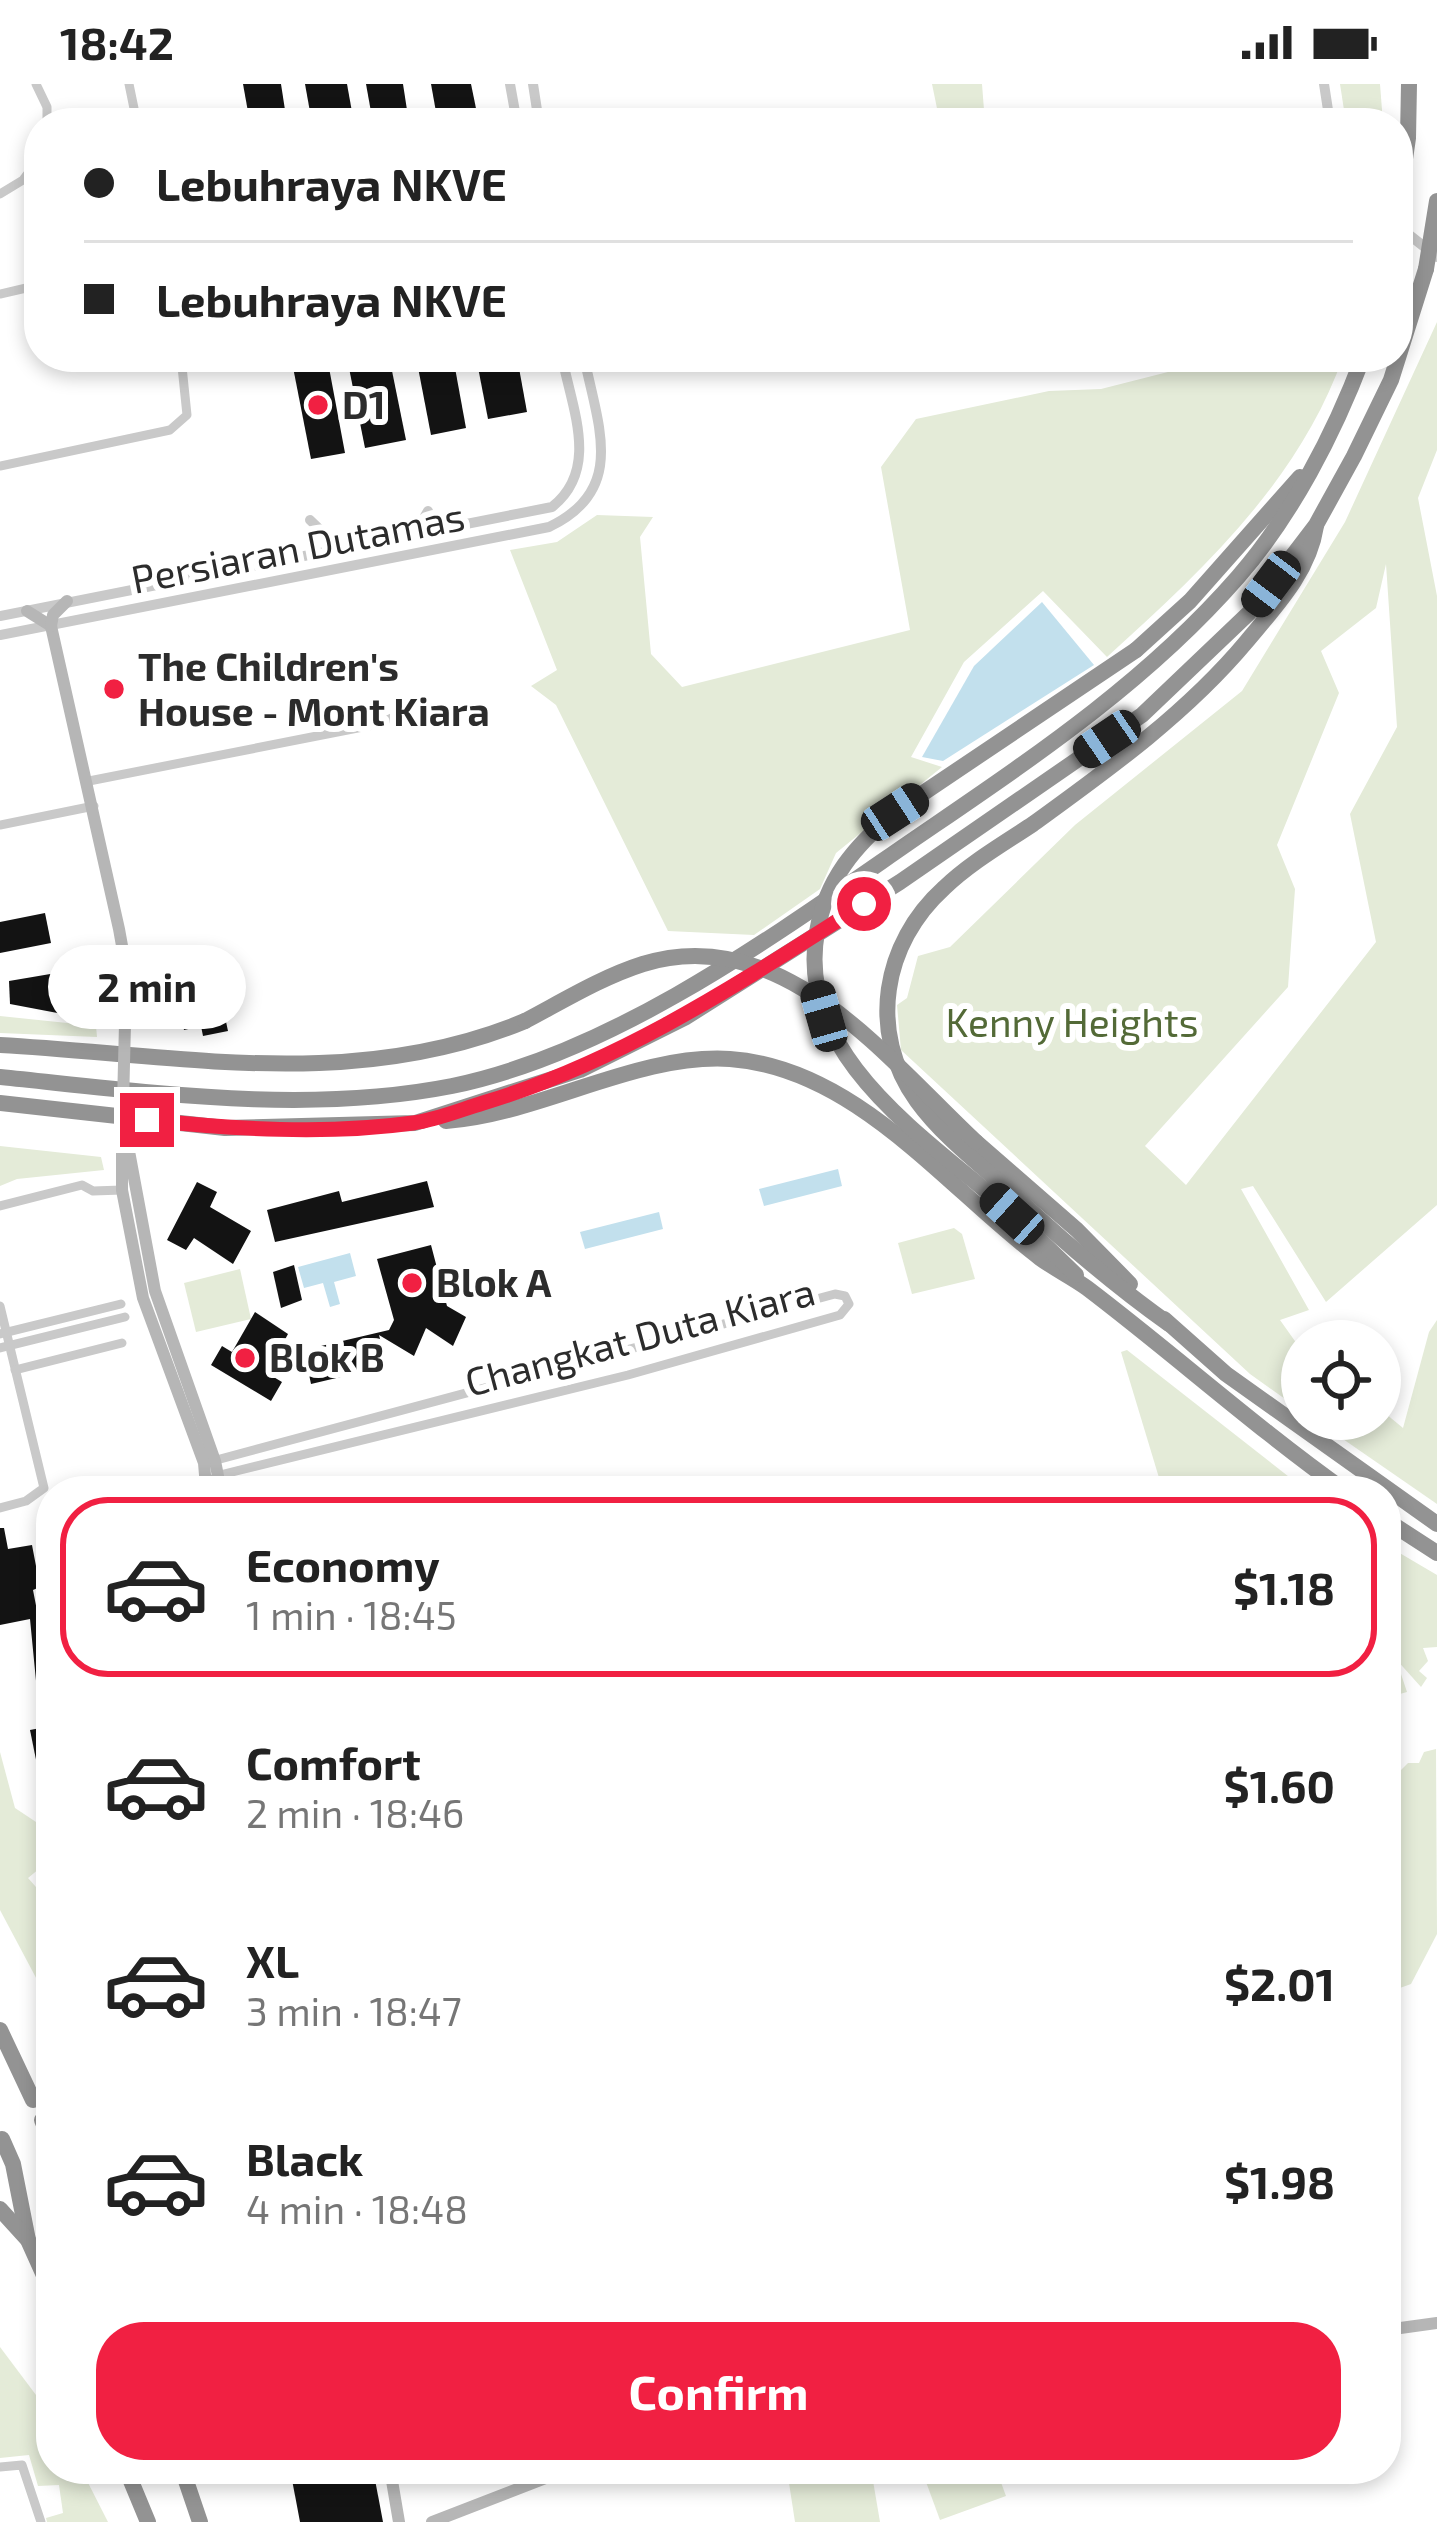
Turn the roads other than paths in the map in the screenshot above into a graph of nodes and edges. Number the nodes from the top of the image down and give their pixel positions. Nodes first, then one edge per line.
1 (1437, 201) edge
2 (1413, 238) edge
3 (1437, 257) edge
4 (1413, 310) edge
5 (183, 372) edge
6 (565, 372) edge
7 (587, 372) edge
8 (1356, 372) edge
9 (1394, 372) edge
10 (0, 466) edge
11 (1307, 473) junction
12 (428, 511) dead end
13 (310, 520) dead end
14 (1316, 525) junction
15 (411, 538) junction
16 (340, 549) junction
17 (67, 601) junction
18 (27, 611) junction
19 (0, 616) edge
20 (51, 626) junction
21 (0, 635) edge
22 (398, 715) dead end
23 (89, 781) junction
24 (89, 807) junction
25 (0, 826) edge
26 (0, 1046) edge
27 (0, 1077) edge
28 (0, 1103) edge
29 (415, 1123) junction
30 (122, 1143) junction
31 (122, 1190) junction
32 (0, 1206) edge
33 (1084, 1286) junction
34 (152, 1302) junction
35 (121, 1304) dead end
36 (0, 1306) edge
37 (125, 1317) dead end
38 (1169, 1324) junction
39 (3, 1333) edge
40 (122, 1343) dead end
41 (5, 1347) edge
42 (15, 1370) junction
43 (210, 1462) junction
44 (41, 1476) edge
45 (209, 1476) edge
46 (240, 1476) edge
47 (1324, 1476) edge
48 (1369, 1476) edge
49 (36, 1494) edge
50 (1401, 1498) edge
51 (0, 1508) edge
52 (1437, 1524) edge
53 (1401, 1530) edge
54 (1437, 1553) edge
55 (0, 2030) edge
56 (32, 2100) dead end
57 (2, 2139) edge
58 (0, 2209) edge
59 (28, 2240) junction
60 (36, 2258) edge
61 (1437, 2323) edge
62 (1401, 2328) edge
63 (0, 2467) edge
64 (132, 2484) edge
65 (187, 2484) edge
66 (393, 2484) edge
67 (530, 2484) edge
68 (40, 2522) edge
69 (148, 2522) edge
70 (200, 2522) edge
71 (399, 2522) edge
72 (432, 2522) edge

1 - 4 highway, bridge
2 - 3 street
5 - 10 street
6 - 15 street, Persiaran Dutamas
7 - 20 street, Persiaran Dutamas
8 - 11 highway
9 - 14 highway, bridge
11 - 27 highway
11 - 33 highway, bridge
12 - 15 street
13 - 16 street
14 - 29 highway
14 - 38 highway
15 - 16 street, Persiaran Dutamas
16 - 17 street, Persiaran Dutamas
17 - 18 street, Persiaran Dutamas
17 - 20 main road
18 - 19 street, Persiaran Dutamas
18 - 20 main road
20 - 21 street, Persiaran Dutamas
20 - 23 main road
22 - 23 street
23 - 24 main road
24 - 25 street
24 - 30 main road, bridge
26 - 38 highway, bridge
28 - 29 highway
29 - 33 highway
30 - 31 main road
30 - 34 main road
31 - 32 street
31 - 34 main road
33 - 47 highway
34 - 43 main road
35 - 39 street
36 - 39 street
37 - 41 street
38 - 48 highway
39 - 41 street
40 - 42 street
41 - 42 street
42 - 44 street
43 - 45 main road
43 - 46 street, Changkat Duta Kiara
49 - 51 street
50 - 52 highway
53 - 54 highway
55 - 56 highway
57 - 59 highway
58 - 59 highway
59 - 60 highway
61 - 62 main road
63 - 68 street
64 - 69 highway
65 - 70 highway
66 - 71 main road
67 - 72 main road

